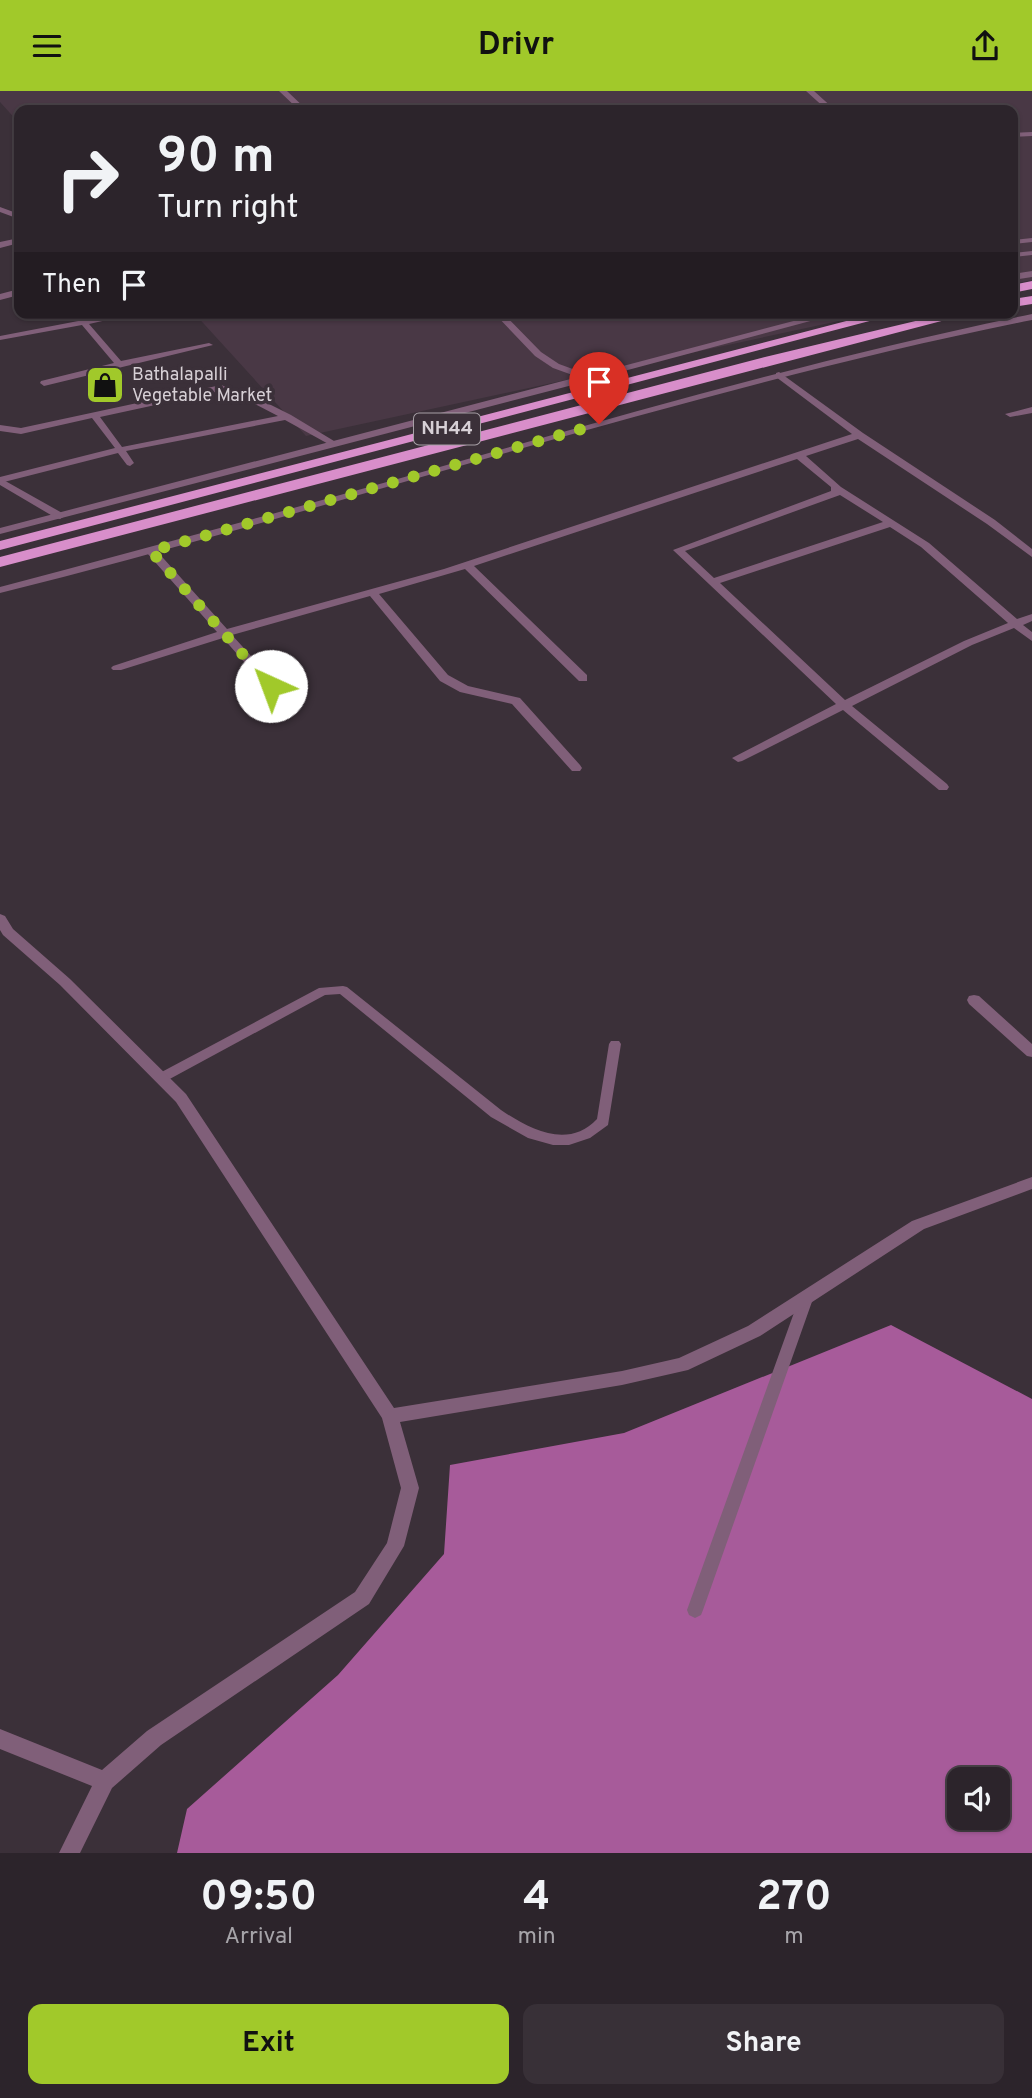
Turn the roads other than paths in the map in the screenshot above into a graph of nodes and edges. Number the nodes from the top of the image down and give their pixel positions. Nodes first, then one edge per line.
1 (283, 91) edge
2 (810, 91) edge
3 (298, 105) edge
4 (825, 105) edge
5 (1032, 317) edge
6 (103, 319) edge
7 (504, 319) edge
8 (813, 319) edge
9 (871, 319) edge
10 (939, 319) edge
11 (83, 323) junction
12 (0, 338) edge
13 (209, 345) dead end
14 (119, 364) junction
15 (779, 375) junction
16 (586, 378) junction
17 (44, 383) dead end
18 (612, 386) junction
19 (668, 388) junction
20 (653, 408) junction
21 (1032, 409) edge
22 (1010, 414) dead end
23 (94, 415) junction
24 (288, 417) junction
25 (0, 428) edge
26 (859, 435) junction
27 (335, 444) junction
28 (119, 450) junction
29 (799, 455) junction
30 (130, 463) dead end
31 (0, 481) edge
32 (838, 489) junction
33 (60, 516) junction
34 (891, 523) junction
35 (0, 531) edge
36 (0, 546) edge
37 (151, 551) junction
38 (1032, 554) edge
39 (0, 562) edge
40 (467, 565) junction
41 (713, 582) junction
42 (0, 590) edge
43 (372, 592) junction
44 (1032, 617) edge
45 (1014, 623) junction
46 (223, 634) junction
47 (1032, 638) edge
48 (117, 668) dead end
49 (583, 678) dead end
50 (287, 703) dead end
51 (844, 705) junction
52 (738, 758) dead end
53 (576, 768) dead end
54 (943, 787) dead end
55 (0, 919) edge
56 (974, 1000) dead end
57 (615, 1044) dead end
58 (1032, 1052) edge
59 (161, 1078) junction
60 (1032, 1183) edge
61 (807, 1296) junction
62 (390, 1416) junction
63 (695, 1610) dead end
64 (0, 1739) edge
65 (105, 1781) junction
66 (69, 1853) edge

1 - 3 street
2 - 4 street
5 - 15 street
6 - 11 lane
7 - 16 street
8 - 16 street
9 - 18 highway, NH44
10 - 19 highway, NH44
11 - 12 lane
11 - 14 lane
13 - 14 lane
14 - 17 lane
15 - 20 street
15 - 26 street
16 - 18 street
16 - 27 street
18 - 36 highway, NH44
19 - 20 highway
19 - 39 highway, NH44
20 - 37 street
21 - 22 street
23 - 24 lane
23 - 25 lane
23 - 28 lane
24 - 27 lane
24 - 28 lane
26 - 29 street
26 - 38 street
27 - 33 street
28 - 30 lane
28 - 31 lane
29 - 32 street
29 - 40 street
31 - 33 street
32 - 34 street
32 - 41 street
33 - 35 street
34 - 41 street
34 - 45 street
37 - 42 street
37 - 46 street
40 - 43 street
40 - 49 street
41 - 51 street
43 - 46 street
43 - 53 street
44 - 45 street
45 - 47 street
45 - 51 street
46 - 48 street
46 - 50 street
51 - 52 street
51 - 54 street
55 - 59 street
56 - 58 street
57 - 59 lane
59 - 62 street
60 - 61 street
61 - 62 street
61 - 63 lane
62 - 65 street
64 - 65 street
65 - 66 street

